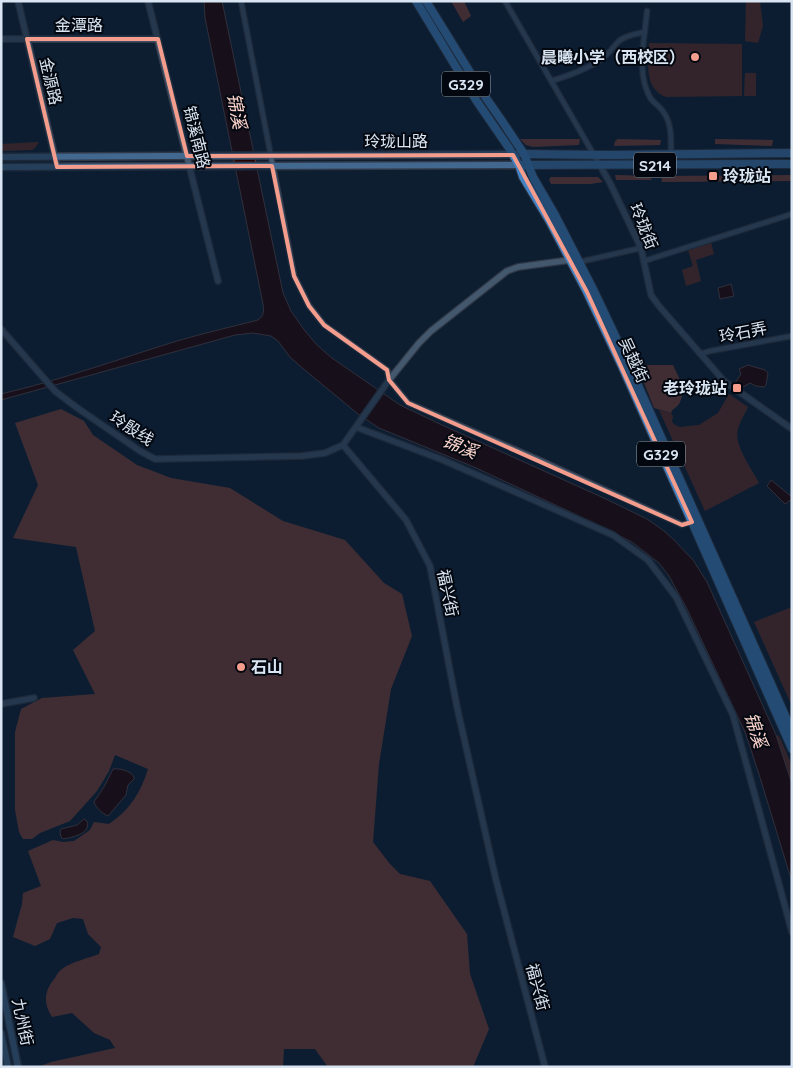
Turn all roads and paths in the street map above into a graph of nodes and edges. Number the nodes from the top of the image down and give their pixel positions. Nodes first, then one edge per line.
1 (18, 1) edge
2 (148, 1) edge
3 (241, 1) edge
4 (416, 1) edge
5 (426, 1) edge
6 (505, 1) edge
7 (647, 11) dead end
8 (645, 32) junction
9 (1, 39) edge
10 (27, 39) junction
11 (158, 39) junction
12 (551, 81) junction
13 (792, 153) edge
14 (513, 154) junction
15 (524, 154) junction
16 (671, 154) junction
17 (594, 155) junction
18 (187, 156) junction
19 (270, 156) junction
20 (1, 157) edge
21 (55, 157) junction
22 (792, 164) edge
23 (519, 165) junction
24 (528, 165) junction
25 (601, 165) junction
26 (190, 166) junction
27 (272, 166) junction
28 (1, 167) edge
29 (57, 167) junction
30 (792, 214) edge
31 (641, 248) junction
32 (570, 260) junction
33 (644, 261) junction
34 (579, 262) junction
35 (218, 280) dead end
36 (1, 329) edge
37 (792, 336) edge
38 (700, 354) junction
39 (389, 380) junction
40 (791, 426) edge
41 (356, 427) junction
42 (344, 445) junction
43 (692, 522) junction
44 (34, 698) dead end
45 (1, 704) edge
46 (792, 731) edge
47 (792, 749) edge
48 (792, 932) edge
49 (1, 983) edge
50 (1, 1033) edge
51 (8, 1067) edge
52 (18, 1067) edge
53 (545, 1067) edge

1 - 10 street, 金源路
2 - 11 street, 锦溪南路
3 - 19 street
4 - 14 highway, 吴越街 / G329
5 - 15 highway, 吴越街 / G329
6 - 12 street, 玲珑街
7 - 8 street
8 - 12 street
8 - 16 street
9 - 10 street, 金潭路
10 - 11 street, 金潭路
10 - 21 street, 金源路
11 - 18 street, 锦溪南路
12 - 17 street, 玲珑街
13 - 16 main road, 玲珑山路 / S214
14 - 15 main road, 玲珑山路
14 - 19 main road, 玲珑山路
14 - 23 highway, 吴越街 / G329
15 - 17 main road, 玲珑山路 / S214
15 - 24 highway, 吴越街 / G329
16 - 17 main road, 玲珑山路 / S214
17 - 25 street, 玲珑街
18 - 19 main road, 玲珑山路
18 - 21 main road, 玲珑山路
18 - 26 street, 锦溪南路
19 - 27 street
20 - 21 main road, 玲珑山路
21 - 29 street, 金源路
22 - 25 main road, 玲珑山路 / S214
23 - 24 main road, 玲珑山路 / S214
23 - 27 main road, 玲珑山路
23 - 32 highway, 吴越街 / G329
24 - 25 main road, 玲珑山路 / S214
24 - 34 highway, 吴越街 / G329
25 - 31 street, 玲珑街
26 - 27 main road, 玲珑山路
26 - 29 main road, 玲珑山路
26 - 35 street, 锦溪南路
27 - 39 street
28 - 29 main road, 玲珑山路
30 - 33 street
31 - 33 street, 玲珑街
31 - 34 street
32 - 39 street
32 - 43 highway, 吴越街 / G329
33 - 38 street, 玲珑街
34 - 46 highway, 吴越街 / G329
36 - 42 street, 玲殷线
37 - 38 street, 玲石弄
38 - 40 street, 玲珑街
39 - 41 street
39 - 43 street
41 - 42 street
41 - 48 street
42 - 53 street, 福兴街
43 - 47 highway, 吴越街 / G329
44 - 45 street
49 - 52 main road, 九州街
50 - 51 main road, 九州街

